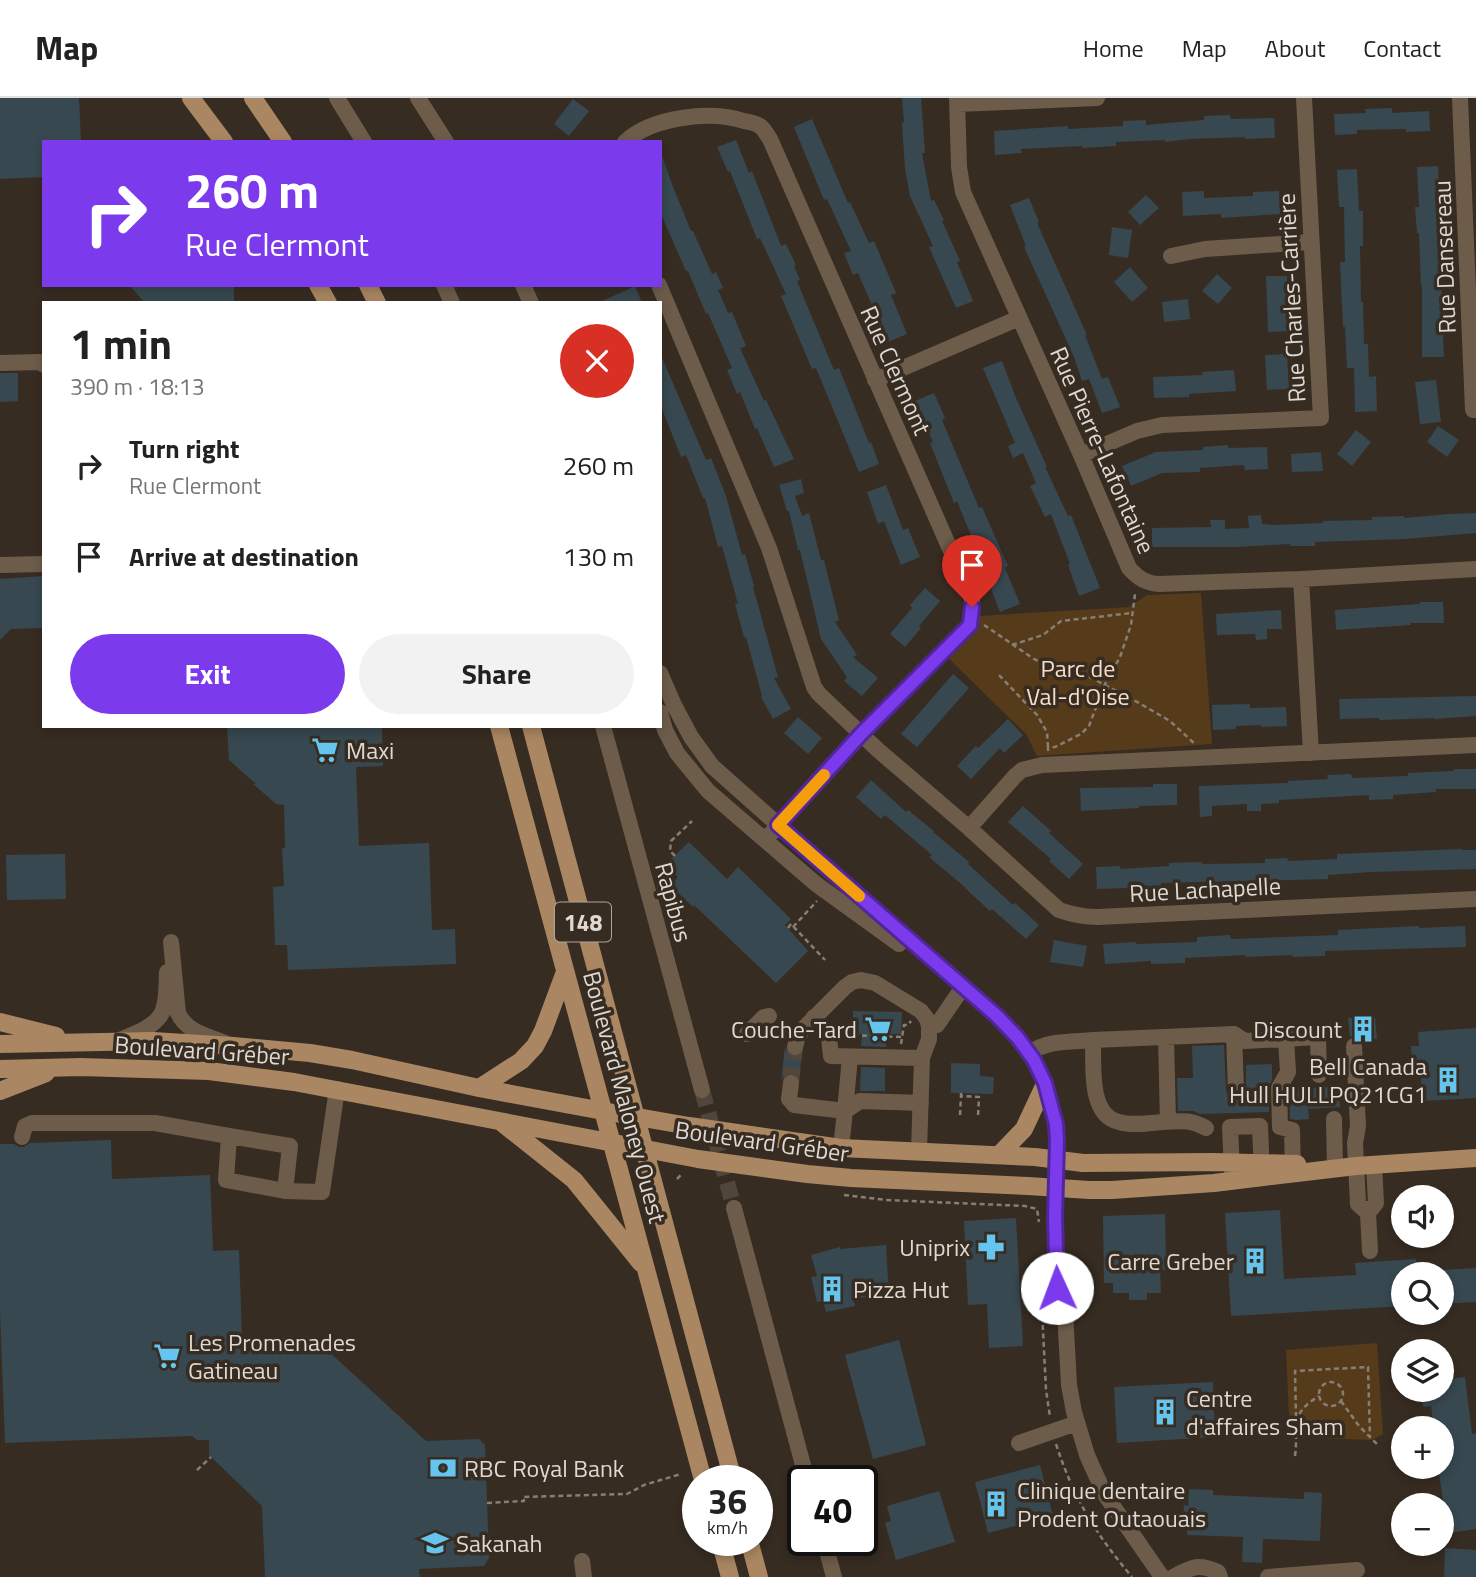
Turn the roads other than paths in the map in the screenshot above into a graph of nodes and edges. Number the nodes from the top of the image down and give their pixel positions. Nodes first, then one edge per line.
1 (191, 98) edge
2 (253, 98) edge
3 (337, 98) edge
4 (418, 98) edge
5 (1097, 98) edge
6 (1304, 98) edge
7 (1461, 98) edge
8 (957, 101) edge
9 (222, 140) edge
10 (282, 140) edge
11 (363, 140) edge
12 (445, 140) edge
13 (627, 140) edge
14 (1311, 242) junction
15 (1171, 256) dead end
16 (660, 287) edge
17 (1019, 318) junction
18 (0, 363) edge
19 (42, 364) edge
20 (875, 380) junction
21 (1476, 410) edge
22 (1081, 455) junction
23 (42, 564) edge
24 (0, 565) edge
25 (1476, 569) edge
26 (1301, 579) junction
27 (662, 677) edge
28 (662, 718) edge
29 (500, 728) edge
30 (531, 728) edge
31 (604, 728) edge
32 (861, 734) junction
33 (1476, 746) edge
34 (1311, 753) junction
35 (778, 825) junction
36 (969, 828) junction
37 (765, 840) junction
38 (1476, 899) edge
39 (565, 972) junction
40 (963, 988) junction
41 (769, 1016) dead end
42 (814, 1017) junction
43 (0, 1022) edge
44 (929, 1026) junction
45 (747, 1034) dead end
46 (1234, 1034) junction
47 (1166, 1037) junction
48 (1286, 1039) junction
49 (1093, 1040) junction
50 (117, 1041) junction
51 (80, 1042) junction
52 (0, 1044) edge
53 (233, 1046) junction
54 (1354, 1046) dead end
55 (795, 1047) tunnel mouth
56 (1030, 1053) junction
57 (850, 1056) junction
58 (922, 1058) junction
59 (61, 1067) junction
60 (0, 1069) edge
61 (1319, 1075) dead end
62 (790, 1083) tunnel mouth
63 (1045, 1083) junction
64 (479, 1088) junction
65 (337, 1089) junction
66 (702, 1090) tunnel mouth
67 (1236, 1090) dead end
68 (0, 1091) edge
69 (921, 1102) junction
70 (603, 1111) junction
71 (845, 1111) junction
72 (636, 1117) junction
73 (1334, 1119) dead end
74 (499, 1120) junction
75 (1168, 1122) junction
76 (1206, 1128) dead end
77 (229, 1136) junction
78 (22, 1137) dead end
79 (611, 1142) junction
80 (643, 1148) junction
81 (841, 1148) junction
82 (919, 1151) junction
83 (999, 1155) junction
84 (1476, 1158) edge
85 (1056, 1160) junction
86 (1365, 1166) junction
87 (1335, 1167) junction
88 (1293, 1169) junction
89 (1262, 1170) junction
90 (1232, 1172) junction
91 (1056, 1188) junction
92 (285, 1191) junction
93 (734, 1208) tunnel mouth
94 (1370, 1251) dead end
95 (646, 1270) junction
96 (1077, 1423) junction
97 (1019, 1443) dead end
98 (700, 1465) edge
99 (729, 1465) edge
100 (803, 1465) edge
101 (724, 1556) edge
102 (753, 1556) edge
103 (828, 1556) edge
104 (1357, 1570) dead end
105 (1274, 1576) edge
106 (730, 1577) edge
107 (759, 1577) edge
108 (834, 1577) edge
109 (1162, 1577) edge
110 (1173, 1577) edge
111 (1220, 1577) edge

1 - 9 main road
2 - 10 main road
3 - 11 street
4 - 12 street
5 - 8 street
6 - 14 street, Rue Charles-Carrière
7 - 21 street, Rue Dansereau
8 - 17 street, Rue Pierre-Lafontaine
13 - 20 street, Rue Clermont
14 - 15 street
14 - 22 street, Rue Charles-Carrière
16 - 32 street
17 - 20 street
17 - 22 street, Rue Pierre-Lafontaine
18 - 19 street
20 - 32 street, Rue Clermont
22 - 26 street, Rue Pierre-Lafontaine
23 - 24 street
25 - 26 street, Rue Pierre-Lafontaine
26 - 34 street
27 - 35 street
28 - 37 street
29 - 39 main road, Boulevard Maloney Ouest / 148
30 - 72 main road, Boulevard Maloney Ouest / 148
31 - 66 street, Rapibus
32 - 35 street
32 - 36 street, Rue Lachapelle
33 - 34 street
34 - 36 street
35 - 37 street
35 - 40 street
36 - 38 street, Rue Lachapelle
37 - 40 street
39 - 64 main road
39 - 70 main road, Boulevard Maloney Ouest / 148
40 - 44 street
40 - 56 street
41 - 45 street
42 - 44 street
42 - 55 street
42 - 57 street
43 - 51 main road
44 - 58 street
46 - 47 street
46 - 48 street
46 - 67 street
47 - 49 street
47 - 75 street
48 - 61 street
48 - 88 street
49 - 56 street
49 - 75 street
50 - 51 main road, Boulevard Gréber
50 - 53 main road, Boulevard Gréber
50 - 53 street
51 - 52 main road, Boulevard Gréber
53 - 64 main road, Boulevard Gréber
54 - 86 street
56 - 63 street
57 - 58 street
57 - 71 street
58 - 69 street
59 - 60 main road, Boulevard Gréber
59 - 65 main road, Boulevard Gréber
59 - 68 main road
62 - 71 street
63 - 83 main road
63 - 85 street
64 - 70 main road, Boulevard Gréber
65 - 74 main road, Boulevard Gréber
65 - 92 street
69 - 71 street
69 - 82 street
70 - 72 main road, Boulevard Gréber
70 - 79 main road, Boulevard Maloney Ouest / 148
71 - 81 street
72 - 80 main road, Boulevard Maloney Ouest / 148
72 - 81 main road, Boulevard Gréber
73 - 87 street
74 - 79 main road, Boulevard Gréber
74 - 95 main road
75 - 76 street
77 - 78 street
77 - 92 street
77 - 92 street
79 - 80 main road, Boulevard Gréber
79 - 95 main road, Boulevard Maloney Ouest / 148
80 - 91 main road, Boulevard Gréber
80 - 99 main road, Boulevard Maloney Ouest / 148
81 - 82 main road, Boulevard Gréber
82 - 83 main road, Boulevard Gréber
83 - 85 main road, Boulevard Gréber
84 - 86 main road, Boulevard Gréber
85 - 90 main road, Boulevard Gréber
85 - 91 street
86 - 87 main road, Boulevard Gréber
86 - 94 street
87 - 88 main road, Boulevard Gréber
88 - 89 main road, Boulevard Gréber
89 - 90 main road, Boulevard Gréber
89 - 90 street
90 - 91 main road, Boulevard Gréber
91 - 96 street
93 - 100 street
95 - 98 main road, Boulevard Maloney Ouest / 148
96 - 97 street
96 - 109 street
101 - 106 main road
102 - 107 main road
103 - 108 street
104 - 105 street
110 - 111 street

